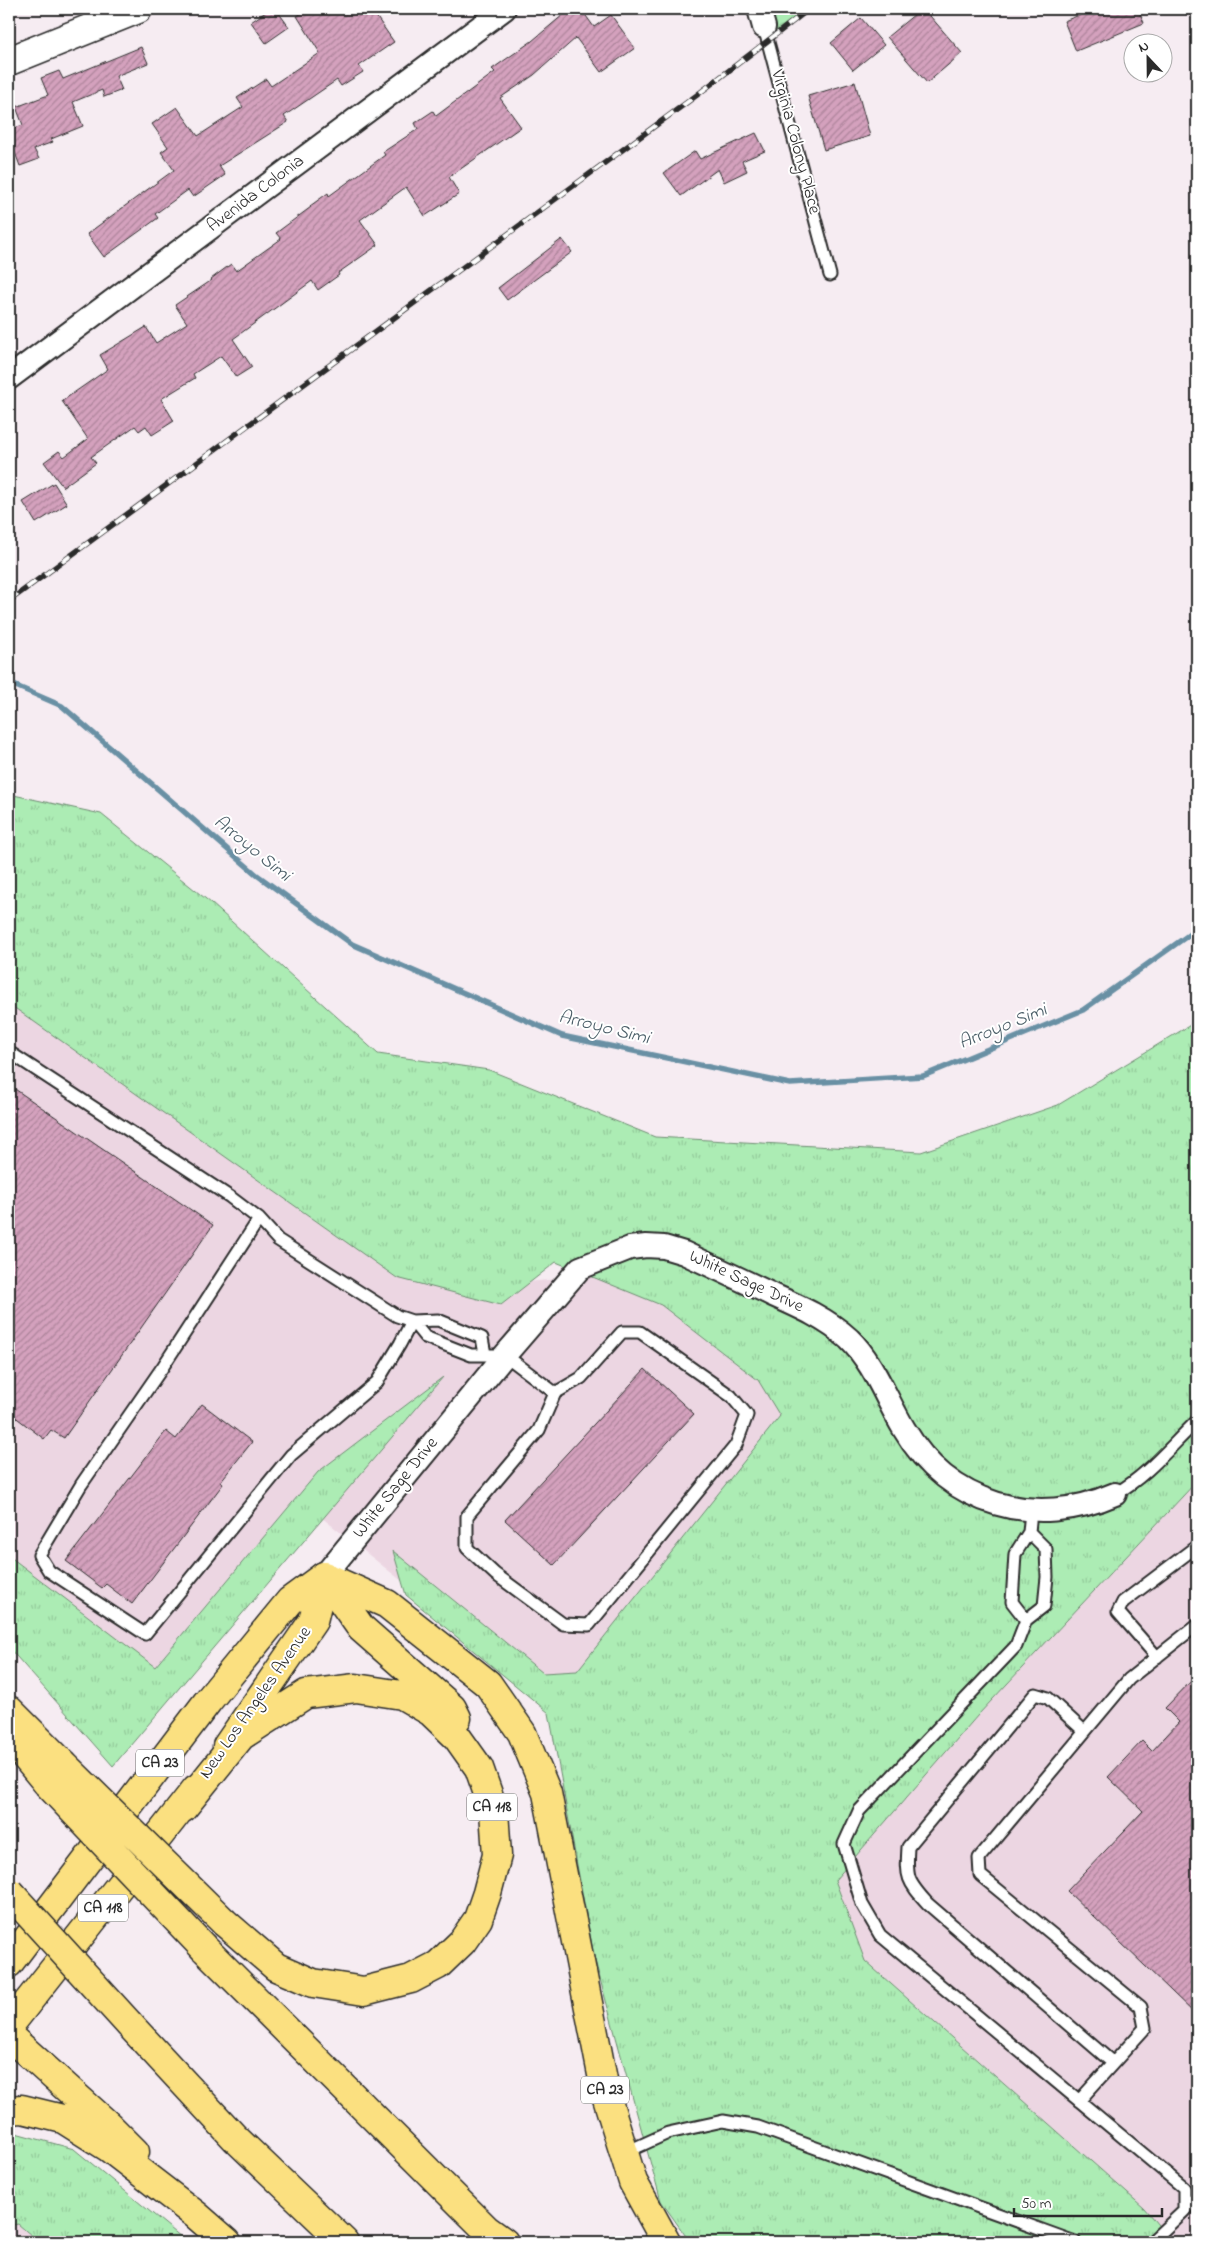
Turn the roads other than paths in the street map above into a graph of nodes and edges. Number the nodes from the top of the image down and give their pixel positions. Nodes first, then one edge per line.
1 (138, 9) edge
2 (504, 9) edge
3 (762, 18) edge
4 (9, 60) edge
5 (830, 275) dead end
6 (9, 378) edge
7 (9, 1052) edge
8 (259, 1219) junction
9 (412, 1322) junction
10 (495, 1355) junction
11 (555, 1393) junction
12 (1197, 1421) edge
13 (1115, 1494) joint
14 (1030, 1521) junction
15 (1197, 1546) edge
16 (324, 1576) junction
17 (1026, 1620) junction
18 (1197, 1625) edge
19 (1157, 1657) junction
20 (9, 1710) edge
21 (1084, 1732) junction
22 (9, 1737) edge
23 (479, 1768) junction
24 (55, 1774) junction
25 (183, 1808) junction
26 (9, 1892) edge
27 (9, 1962) edge
28 (9, 2026) edge
29 (9, 2036) edge
30 (1113, 2063) junction
31 (1079, 2101) junction
32 (9, 2110) edge
33 (624, 2153) junction
34 (1197, 2196) edge
35 (1184, 2211) junction
36 (196, 2215) junction
37 (226, 2242) edge
38 (344, 2242) edge
39 (504, 2242) edge
40 (666, 2242) edge
41 (1075, 2242) edge
42 (1152, 2242) edge

1 - 4 street
2 - 6 street, Avenida Colonia
3 - 5 lane, Virginia Colony Place
7 - 8 lane
8 - 9 lane
8 - 9 lane
9 - 10 lane
9 - 10 lane
10 - 11 lane
10 - 14 street, White Sage Drive
10 - 16 street, White Sage Drive
11 - 11 lane
12 - 13 lane, White Sage Drive
13 - 14 street, White Sage Drive
14 - 17 lane
14 - 17 lane
15 - 19 lane
16 - 23 main road
16 - 25 main road, New Los Angeles Avenue
16 - 27 main road, New Los Angeles Avenue / CA 23
16 - 33 main road, CA 23
17 - 31 lane
18 - 19 lane
19 - 21 lane
20 - 24 main road, CA 118
21 - 30 lane
21 - 30 lane
22 - 24 main road
23 - 24 main road, CA 118, bridge
23 - 25 main road, CA 118
24 - 39 main road, bridge
25 - 28 main road, New Los Angeles Avenue / CA 118
26 - 38 main road, bridge
29 - 36 main road
30 - 31 lane
31 - 35 lane
32 - 36 main road
33 - 40 main road, CA 23
33 - 41 lane
34 - 35 lane
35 - 42 lane
36 - 37 main road

